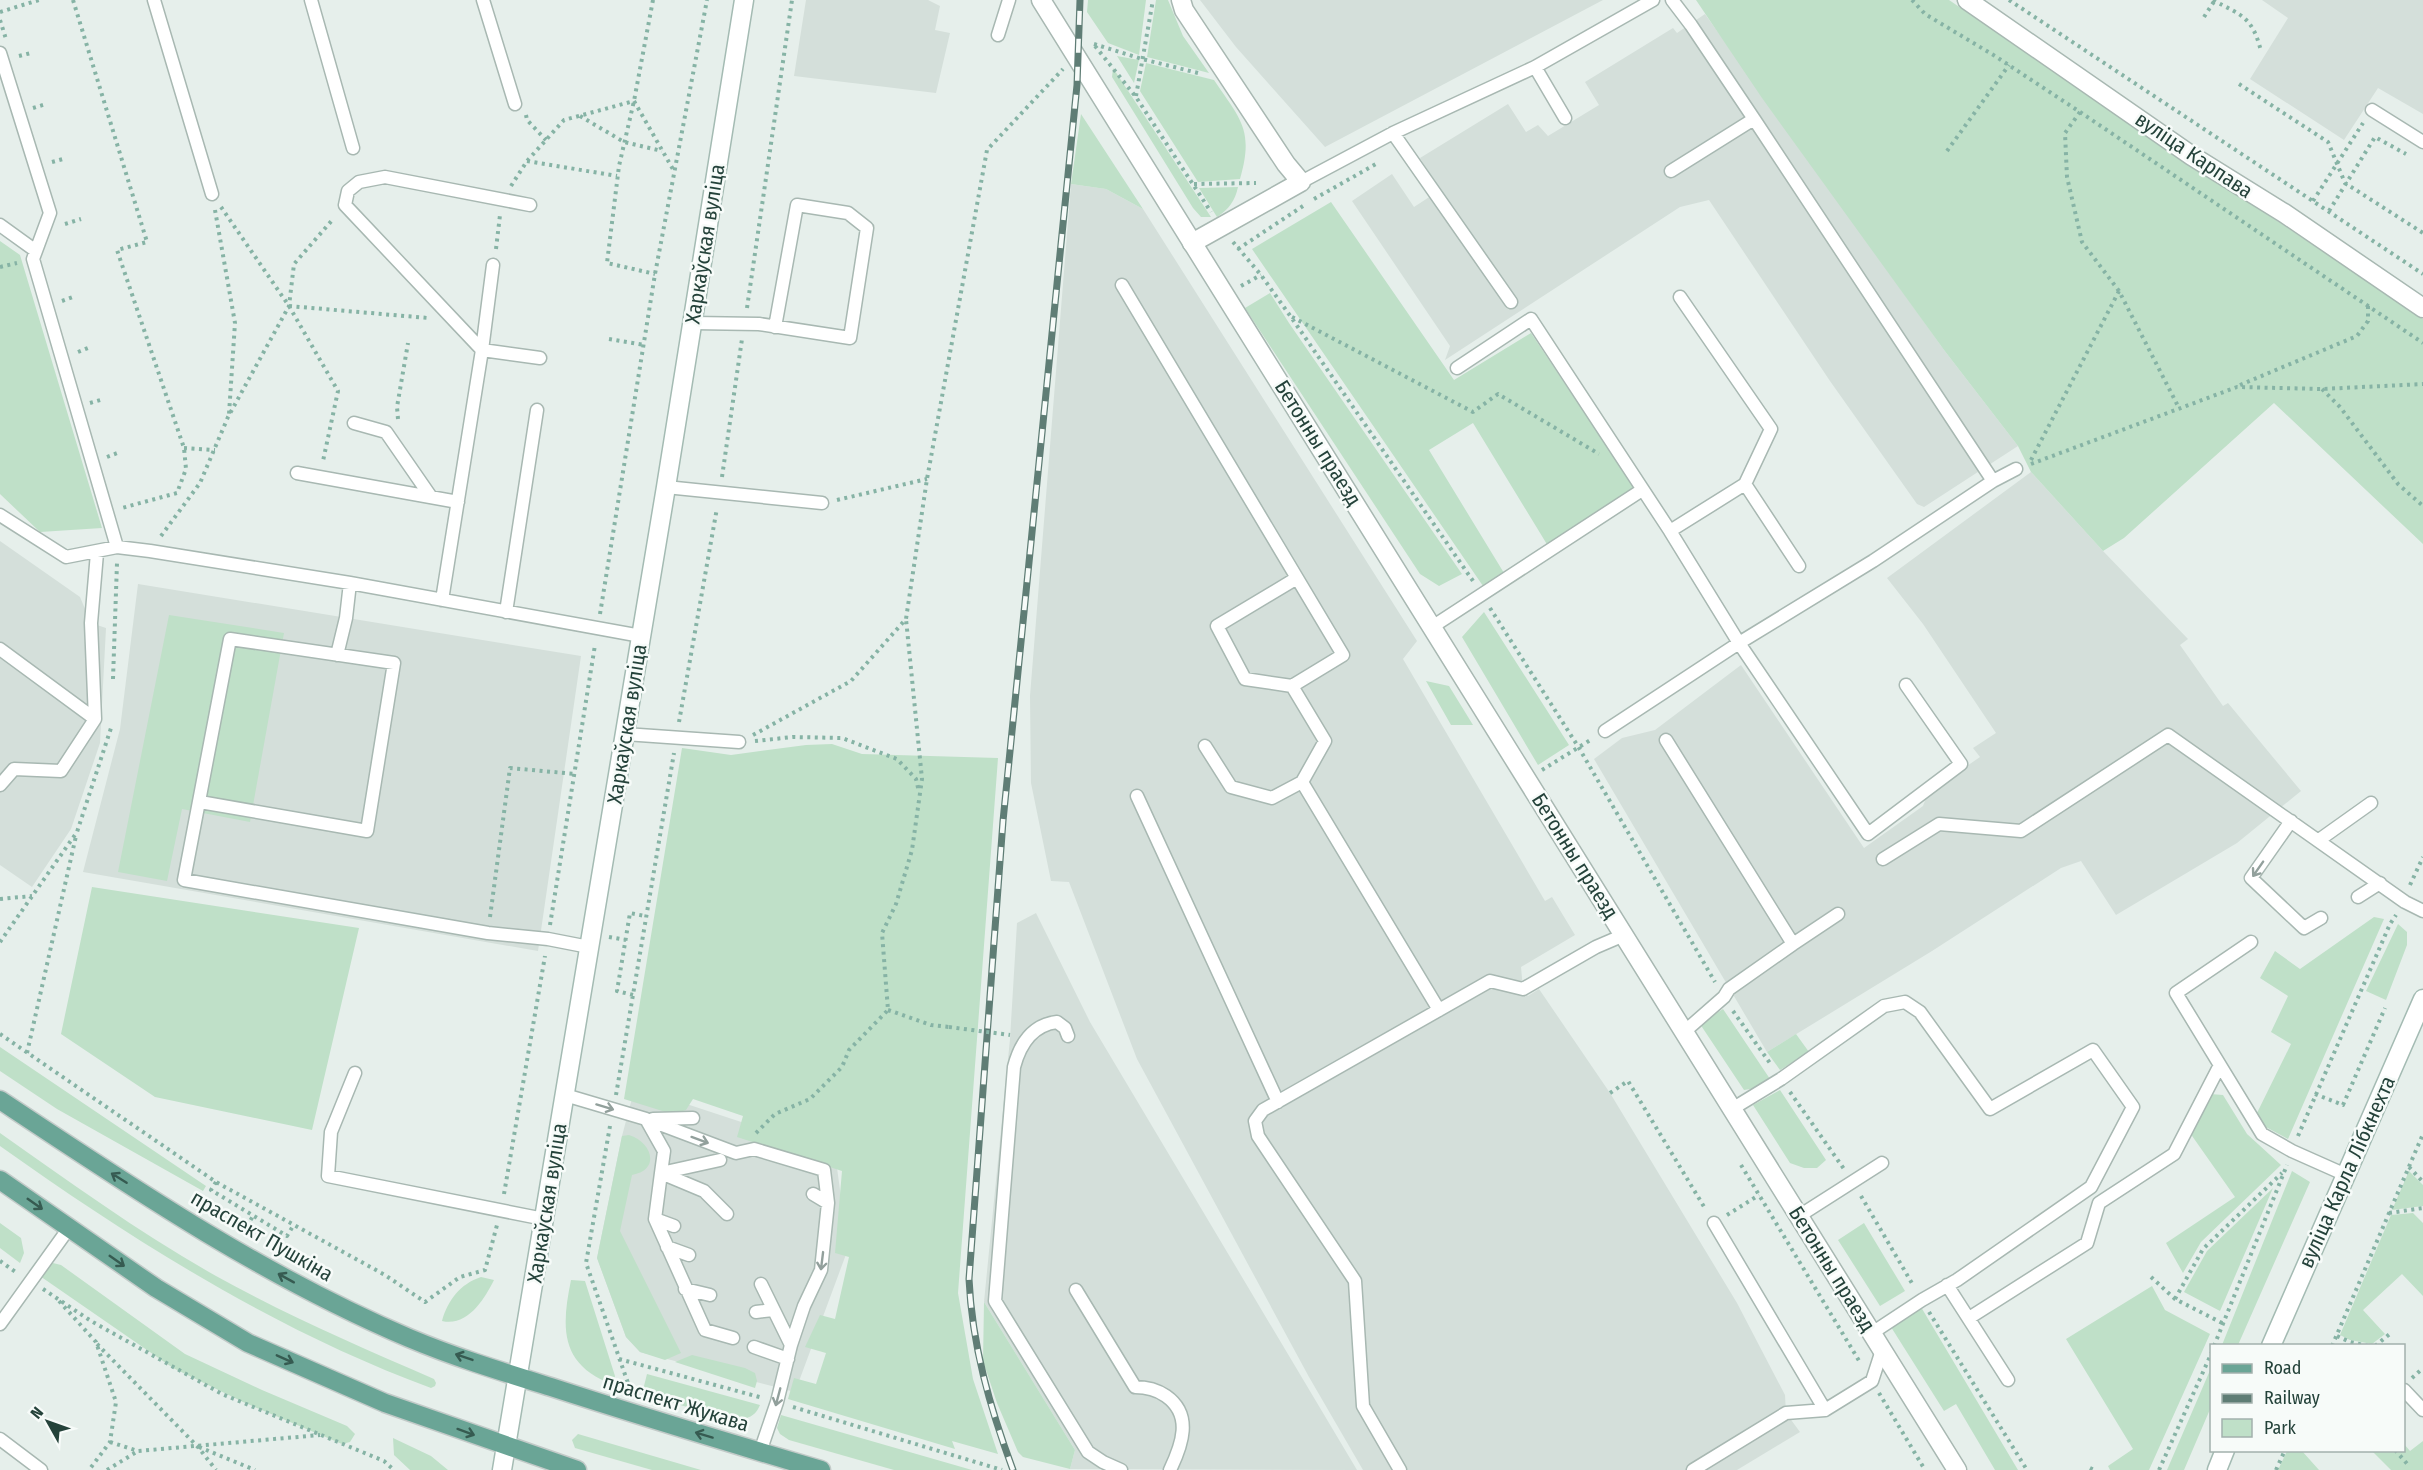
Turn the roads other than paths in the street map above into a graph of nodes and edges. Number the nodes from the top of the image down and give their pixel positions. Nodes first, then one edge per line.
1 (154, 0) edge
2 (311, 0) edge
3 (483, 0) edge
4 (744, 0) edge
5 (1009, 0) edge
6 (1041, 0) edge
7 (1181, 0) edge
8 (1653, 0) edge
9 (1672, 0) edge
10 (1967, 0) edge
11 (998, 35) dead end
12 (0, 53) edge
13 (1535, 68) junction
14 (515, 104) dead end
15 (2372, 110) road end
16 (1566, 118) dead end
17 (1754, 119) junction
18 (1393, 133) junction
19 (2423, 142) edge
20 (353, 148) dead end
21 (1671, 171) dead end
22 (1301, 182) junction
23 (212, 194) road end
24 (530, 205) dead end
25 (0, 225) edge
26 (1192, 243) junction
27 (35, 255) junction
28 (493, 265) road end
29 (1122, 285) dead end
30 (1680, 297) dead end
31 (1510, 302) dead end
32 (2423, 308) edge
33 (693, 323) junction
34 (775, 327) junction
35 (482, 350) junction
36 (540, 358) dead end
37 (1457, 368) dead end
38 (537, 410) dead end
39 (354, 423) dead end
40 (2016, 469) road end
41 (297, 473) dead end
42 (1993, 481) junction
43 (1745, 484) junction
44 (666, 487) junction
45 (1642, 490) junction
46 (431, 497) junction
47 (458, 502) junction
48 (822, 503) road end
49 (0, 515) edge
50 (1670, 531) junction
51 (117, 547) junction
52 (97, 553) junction
53 (1799, 566) dead end
54 (1297, 578) junction
55 (350, 583) junction
56 (442, 600) junction
57 (506, 612) junction
58 (1432, 627) junction
59 (641, 636) junction
60 (1739, 643) junction
61 (0, 650) edge
62 (337, 655) junction
63 (1906, 685) dead end
64 (1292, 686) junction
65 (95, 719) junction
66 (1605, 731) road end
67 (625, 734) junction
68 (1666, 740) dead end
69 (739, 742) road end
70 (1205, 746) dead end
71 (1302, 782) junction
72 (0, 785) edge
73 (1137, 796) dead end
74 (200, 802) junction
75 (2371, 803) dead end
76 (2291, 820) junction
77 (2319, 840) junction
78 (1883, 859) dead end
79 (2380, 883) junction
80 (2358, 897) dead end
81 (2423, 911) edge
82 (1838, 914) dead end
83 (2321, 918) dead end
84 (1624, 935) junction
85 (2251, 942) dead end
86 (1793, 944) junction
87 (589, 947) junction
88 (2423, 999) edge
89 (1439, 1010) junction
90 (1684, 1032) junction
91 (1068, 1036) dead end
92 (2220, 1065) junction
93 (355, 1073) dead end
94 (565, 1095) junction
95 (0, 1100) edge
96 (1278, 1102) junction
97 (1732, 1109) junction
98 (693, 1118) dead end
99 (646, 1119) junction
100 (720, 1160) dead end
101 (1882, 1164) dead end
102 (661, 1173) junction
103 (2346, 1175) junction
104 (0, 1180) edge
105 (813, 1194) dead end
106 (828, 1203) junction
107 (727, 1214) dead end
108 (1799, 1216) junction
109 (544, 1219) junction
110 (655, 1219) junction
111 (1714, 1223) road end
112 (674, 1226) dead end
113 (69, 1228) junction
114 (667, 1247) junction
115 (689, 1255) dead end
116 (761, 1284) dead end
117 (1947, 1285) junction
118 (685, 1288) junction
119 (1076, 1290) dead end
120 (710, 1295) dead end
121 (773, 1310) junction
122 (756, 1312) dead end
123 (1969, 1318) junction
124 (0, 1324) edge
125 (1872, 1333) junction
126 (733, 1338) dead end
127 (2272, 1344) edge
128 (791, 1345) junction
129 (754, 1347) dead end
130 (1882, 1350) junction
131 (788, 1359) junction
132 (519, 1377) junction
133 (2008, 1380) dead end
134 (2405, 1392) edge
135 (1825, 1410) junction
136 (2423, 1410) edge
137 (0, 1438) edge
138 (507, 1447) junction
139 (760, 1452) junction
140 (2224, 1452) edge
141 (41, 1470) edge
142 (502, 1470) edge
143 (577, 1470) edge
144 (820, 1470) edge
145 (1121, 1470) edge
146 (1170, 1470) edge
147 (1400, 1470) edge
148 (1693, 1470) edge
149 (1957, 1470) edge
150 (2217, 1470) edge

1 - 23 lane
2 - 20 lane
3 - 14 lane
4 - 33 street, Харкаўская вуліца
5 - 11 lane
6 - 26 street, Бетонны праезд
7 - 22 street
8 - 13 lane
9 - 17 lane
10 - 32 street, вуліца Карпава
12 - 27 lane
13 - 16 lane
13 - 18 lane
15 - 19 lane
17 - 21 lane
17 - 42 lane
18 - 22 lane
18 - 31 lane
22 - 26 street
24 - 35 lane
25 - 27 lane
26 - 58 street, Бетонны праезд
27 - 51 lane
28 - 35 lane
29 - 54 lane
30 - 43 lane
33 - 34 lane
33 - 44 street, Харкаўская вуліца
34 - 34 lane
35 - 36 lane
35 - 47 lane
37 - 45 lane
38 - 57 lane
39 - 46 lane
40 - 42 lane
41 - 46 lane
42 - 60 lane
43 - 50 lane
43 - 53 lane
44 - 48 lane
44 - 59 street, Харкаўская вуліца
45 - 50 lane
45 - 58 lane
46 - 47 lane
47 - 56 lane
49 - 52 lane
50 - 60 lane
51 - 52 lane
51 - 55 lane
52 - 65 lane
54 - 64 lane
54 - 64 lane
55 - 56 lane
55 - 62 lane
56 - 57 lane
57 - 59 lane
58 - 84 street, Бетонны праезд
59 - 67 street, Харкаўская вуліца
60 - 63 lane
60 - 66 lane
61 - 65 lane
62 - 74 lane
62 - 74 lane
64 - 71 lane
65 - 72 lane
67 - 69 lane
67 - 87 street, Харкаўская вуліца
68 - 86 lane
70 - 71 lane
71 - 89 lane
73 - 96 lane
74 - 87 lane
75 - 77 lane
76 - 77 lane
76 - 78 lane
76 -> 83 lane
77 - 79 lane
79 - 80 lane
79 - 81 lane
82 - 86 lane
84 - 89 lane
84 - 90 street, Бетонны праезд
85 - 92 lane
86 - 90 lane
87 - 94 street, Харкаўская вуліца
88 - 103 street, вуліца Карла Лібкнехта
89 - 96 lane
90 - 97 street, Бетонны праезд
91 - 145 lane
92 - 103 lane
92 - 123 lane
93 - 109 lane
94 -> 99 lane
94 - 109 street, Харкаўская вуліца
132 -> 95 main road, праспект Пушкіна
96 - 147 lane
97 - 108 street, Бетонны праезд
97 - 117 lane
98 - 99 lane
99 - 102 lane
99 -> 106 lane
100 - 102 lane
101 - 108 lane
102 - 107 lane
102 - 110 lane
103 - 127 street, вуліца Карла Лібкнехта
104 -> 113 main road
105 - 106 lane
106 -> 128 lane
108 - 125 street, Бетонны праезд
109 - 132 street, Харкаўская вуліца
110 - 112 lane
110 - 114 lane
111 - 135 lane
113 - 124 lane
113 -> 138 main road
114 - 115 lane
114 - 118 lane
116 - 121 lane
117 - 123 lane
117 - 125 lane
118 - 120 lane
118 - 126 lane
119 - 146 lane
121 - 122 lane
121 - 128 lane
123 - 133 lane
125 - 130 street, Бетонны праезд
128 - 131 lane
129 - 131 lane
130 - 135 lane
130 - 149 street, Бетонны праезд
131 -> 139 lane
132 - 138 street, Харкаўская вуліца
139 -> 132 main road, праспект Жукава
134 - 136 lane
135 - 148 lane
137 - 141 lane
138 - 142 street, Харкаўская вуліца
138 - 143 main road
139 - 144 main road, праспект Жукава
140 - 150 street

